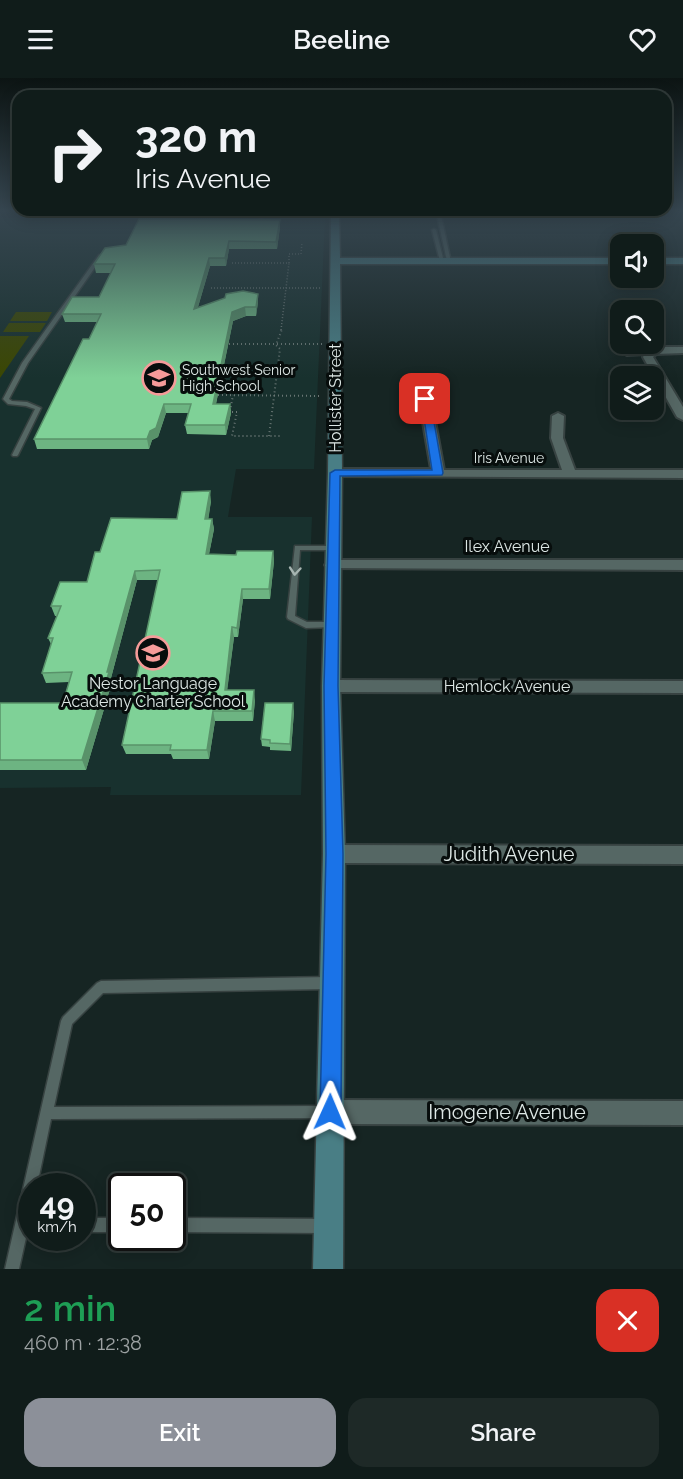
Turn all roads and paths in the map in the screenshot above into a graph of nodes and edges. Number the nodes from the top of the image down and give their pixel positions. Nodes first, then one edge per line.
1 (94, 267) edge
2 (289, 267) edge
3 (336, 267) edge
4 (211, 288) dead end
5 (239, 288) junction
6 (287, 288) junction
7 (324, 288) dead end
8 (237, 295) edge
9 (229, 344) edge
10 (322, 344) dead end
11 (276, 345) junction
12 (664, 350) edge
13 (683, 350) edge
14 (651, 354) edge
15 (218, 395) edge
16 (233, 395) junction
17 (274, 395) junction
18 (320, 396) dead end
19 (425, 399) dead end
20 (218, 412) edge
21 (230, 412) junction
22 (558, 416) dead end
23 (683, 417) edge
24 (269, 436) junction
25 (282, 436) dead end
26 (15, 455) dead end
27 (335, 473) junction
28 (438, 473) junction
29 (570, 473) junction
30 (683, 474) edge
31 (332, 557) junction
32 (683, 565) edge
33 (331, 625) junction
34 (331, 686) junction
35 (683, 687) edge
36 (334, 854) junction
37 (683, 855) edge
38 (332, 983) junction
39 (330, 1112) junction
40 (47, 1113) junction
41 (683, 1113) edge
42 (36, 1173) edge
43 (186, 1225) edge
44 (329, 1226) junction
45 (18, 1251) edge
46 (12, 1269) edge
47 (328, 1269) edge

1 - 26 lane
2 - 6 path
3 - 27 main road, Hollister Street
4 - 5 path
5 - 6 path
5 - 8 path
6 - 7 path
6 - 11 path
9 - 11 path
10 - 11 path
11 - 17 path
12 - 13 street
14 - 23 street
15 - 16 path
16 - 17 path
16 - 21 path
17 - 18 path
17 - 24 path
19 - 28 street
20 - 21 path
21 - 24 path
22 - 29 street
24 - 25 path
27 - 28 street, Iris Avenue
27 - 31 main road, Hollister Street
28 - 29 street, Iris Avenue
29 - 30 street, Iris Avenue
31 - 32 street, Ilex Avenue
31 - 33 main road, Hollister Street
31 -> 33 lane
33 - 34 main road, Hollister Street
34 - 35 street, Hemlock Avenue
34 - 36 main road, Hollister Street
36 - 37 street, Judith Avenue
36 - 38 main road, Hollister Street
38 - 39 main road, Hollister Street
38 - 40 lane
39 - 40 lane
39 - 41 street, Imogene Avenue
39 - 44 main road, Hollister Street
40 - 42 lane
43 - 44 lane
44 - 47 main road, Hollister Street
45 - 46 lane

